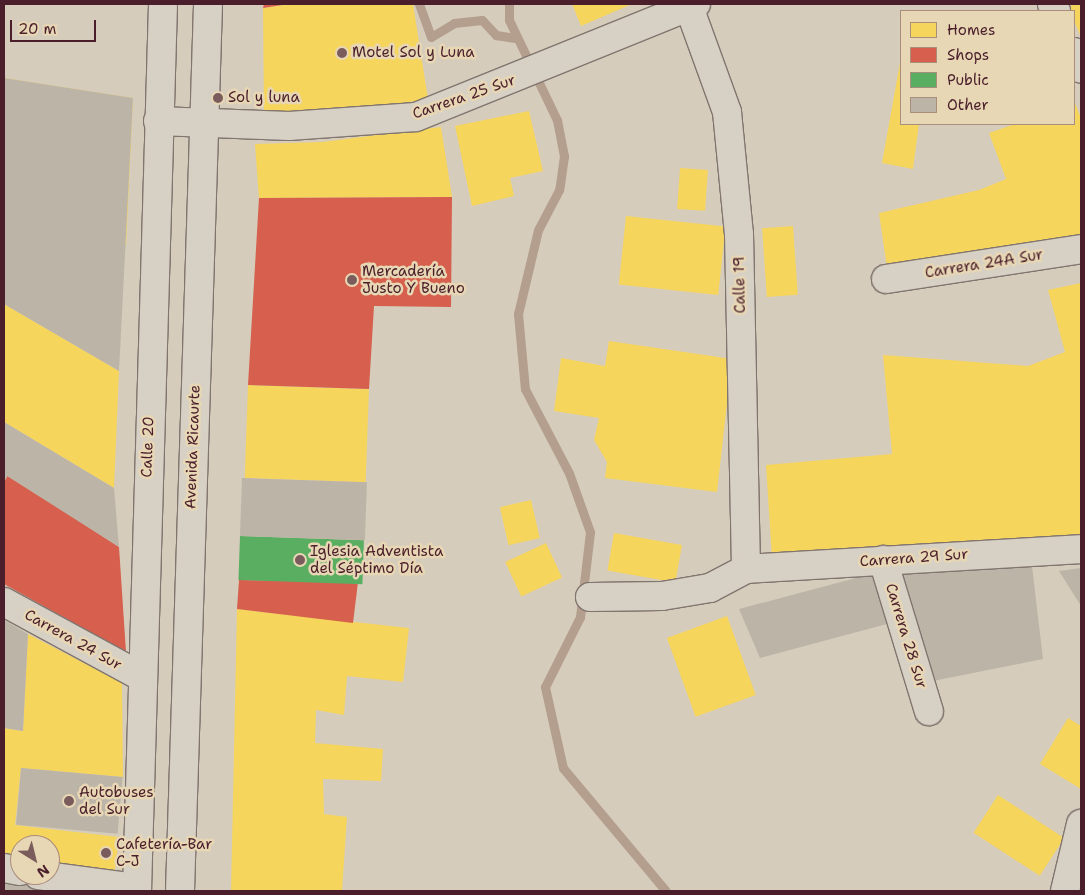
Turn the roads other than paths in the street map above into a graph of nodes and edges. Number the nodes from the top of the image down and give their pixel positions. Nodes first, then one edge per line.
1 (163, 4) edge
2 (208, 4) edge
3 (692, 5) edge
4 (1075, 54) edge
5 (1081, 69) edge
6 (158, 121) junction
7 (202, 124) junction
8 (1081, 249) edge
9 (886, 280) dead end
10 (1081, 549) edge
11 (883, 560) junction
12 (746, 569) junction
13 (590, 597) dead end
14 (4, 602) edge
15 (142, 677) junction
16 (929, 711) dead end
17 (1081, 824) edge
18 (60, 878) edge
19 (137, 890) edge
20 (180, 891) edge
21 (1065, 891) edge

1 - 6 street, Calle 20
2 - 7 street, Avenida Ricaurte
3 - 7 street, Carrera 25 Sur
3 - 12 street, Calle 19
4 - 5 street
6 - 7 street, Carrera 25 Sur
6 - 15 street, Calle 20
7 - 20 street, Avenida Ricaurte
8 - 9 street, Carrera 24A Sur
10 - 11 street, Carrera 29 Sur
11 - 12 street, Carrera 29 Sur
11 - 16 street, Carrera 28 Sur
12 - 13 street
14 - 15 street, Carrera 24 Sur
15 - 19 street, Calle 20
17 - 21 street
18 - 19 street

